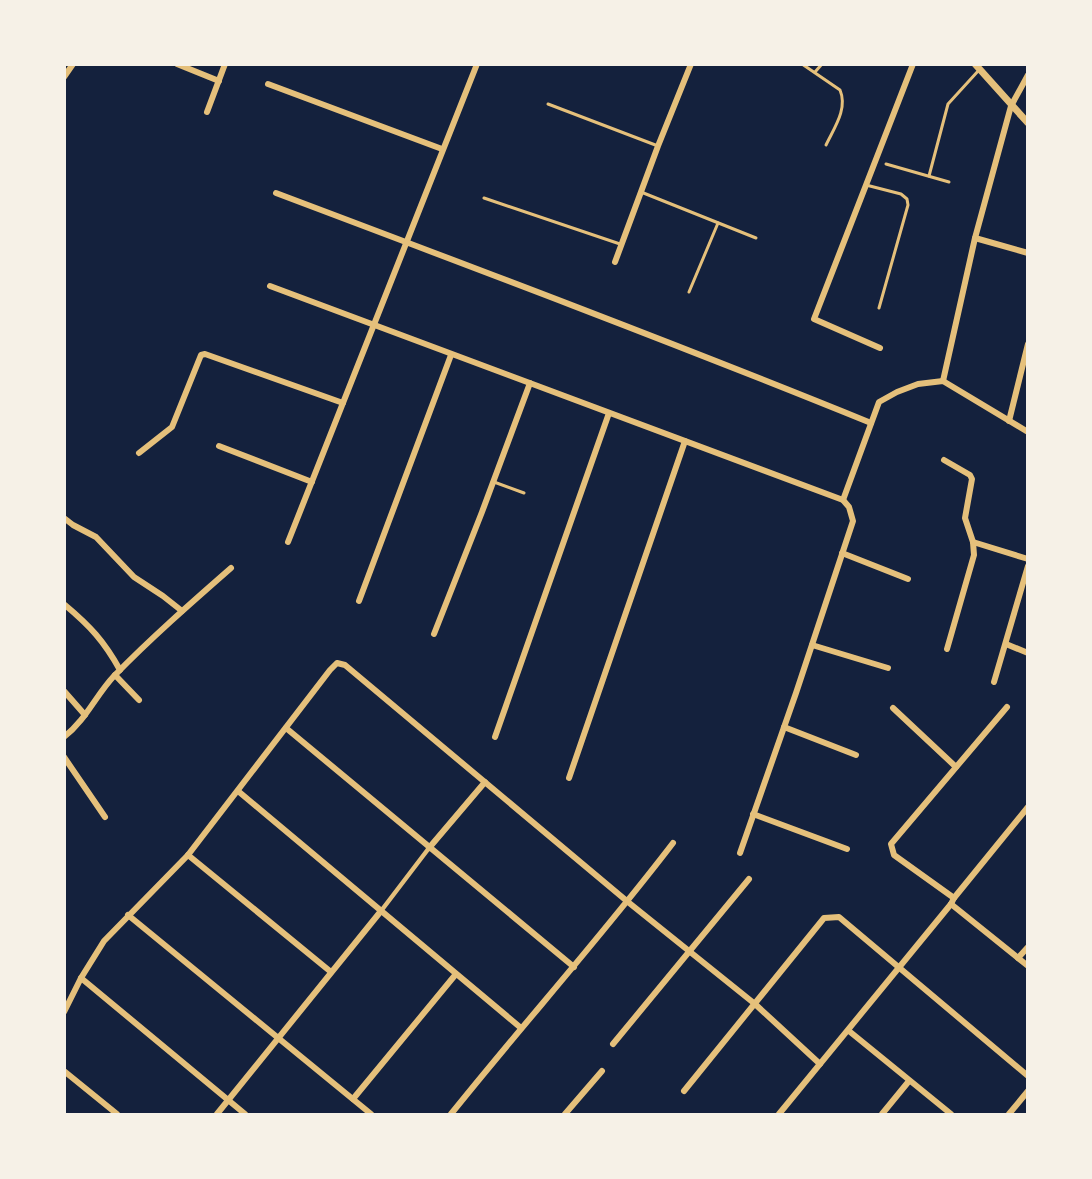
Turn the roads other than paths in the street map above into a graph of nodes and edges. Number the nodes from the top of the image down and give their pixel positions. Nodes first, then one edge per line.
1 (73, 64) edge
2 (225, 64) edge
3 (477, 64) edge
4 (691, 64) edge
5 (802, 64) edge
6 (822, 64) edge
7 (913, 64) edge
8 (181, 65) edge
9 (977, 67) edge
10 (815, 72) junction
11 (1028, 75) edge
12 (64, 77) edge
13 (219, 81) junction
14 (268, 84) dead end
15 (548, 104) dead end
16 (1011, 106) junction
17 (207, 112) dead end
18 (1028, 123) edge
19 (826, 145) dead end
20 (658, 146) junction
21 (442, 149) junction
22 (886, 165) dead end
23 (929, 176) junction
24 (949, 182) dead end
25 (866, 185) junction
26 (641, 192) junction
27 (276, 193) dead end
28 (484, 198) dead end
29 (718, 223) junction
30 (756, 238) dead end
31 (975, 238) junction
32 (405, 243) junction
33 (622, 245) junction
34 (1028, 254) edge
35 (615, 262) dead end
36 (270, 286) dead end
37 (689, 292) dead end
38 (879, 308) dead end
39 (374, 323) junction
40 (1028, 344) edge
41 (880, 348) dead end
42 (451, 355) junction
43 (943, 381) junction
44 (530, 383) junction
45 (343, 403) junction
46 (609, 412) junction
47 (1009, 421) junction
48 (871, 423) junction
49 (1028, 432) edge
50 (685, 441) junction
51 (219, 446) dead end
52 (139, 453) dead end
53 (944, 460) dead end
54 (312, 482) junction
55 (493, 482) junction
56 (524, 493) dead end
57 (843, 500) junction
58 (64, 518) edge
59 (288, 542) dead end
60 (973, 542) junction
61 (842, 553) junction
62 (1028, 559) edge
63 (1028, 566) edge
64 (231, 568) dead end
65 (908, 579) dead end
66 (359, 601) dead end
67 (65, 605) edge
68 (182, 611) junction
69 (434, 634) dead end
70 (1006, 644) junction
71 (812, 645) junction
72 (947, 649) dead end
73 (1028, 653) edge
74 (888, 668) dead end
75 (117, 673) junction
76 (994, 682) dead end
77 (64, 691) edge
78 (139, 700) dead end
79 (1006, 706) dead end
80 (893, 708) dead end
81 (85, 715) junction
82 (784, 727) junction
83 (286, 728) junction
84 (64, 737) edge
85 (495, 737) dead end
86 (856, 755) dead end
87 (64, 757) edge
88 (956, 767) junction
89 (569, 778) dead end
90 (485, 782) junction
91 (238, 791) junction
92 (1028, 807) edge
93 (753, 814) junction
94 (105, 817) dead end
95 (673, 843) dead end
96 (429, 848) junction
97 (847, 849) dead end
98 (740, 853) dead end
99 (188, 855) junction
100 (748, 879) dead end
101 (953, 901) junction
102 (628, 902) junction
103 (381, 911) junction
104 (128, 915) junction
105 (1028, 947) edge
106 (691, 951) junction
107 (1018, 958) junction
108 (1028, 966) edge
109 (574, 967) junction
110 (900, 968) junction
111 (331, 972) junction
112 (456, 974) junction
113 (81, 978) junction
114 (755, 1004) junction
115 (64, 1012) edge
116 (521, 1028) junction
117 (849, 1031) junction
118 (279, 1039) junction
119 (613, 1044) dead end
120 (820, 1064) junction
121 (64, 1071) edge
122 (602, 1071) dead end
123 (1028, 1076) edge
124 (909, 1081) junction
125 (684, 1091) dead end
126 (1028, 1091) edge
127 (353, 1099) junction
128 (227, 1100) junction
129 (117, 1114) edge
130 (217, 1114) edge
131 (244, 1114) edge
132 (371, 1114) edge
133 (451, 1114) edge
134 (565, 1114) edge
135 (779, 1114) edge
136 (882, 1114) edge
137 (951, 1114) edge
138 (1009, 1114) edge

1 - 12 street
2 - 13 street
3 - 21 street
4 - 20 street
5 - 10 lane
6 - 10 lane
7 - 25 street
8 - 13 street
9 - 16 street
9 - 23 lane
10 - 19 lane
11 - 16 street
13 - 17 street
14 - 21 street
15 - 20 lane
16 - 18 street
16 - 31 street
20 - 26 street
21 - 32 street
22 - 23 lane
23 - 24 lane
25 - 38 lane
25 - 41 street
26 - 29 lane
26 - 33 street
27 - 32 street
28 - 33 lane
29 - 30 lane
29 - 37 lane
31 - 34 street
31 - 43 street
32 - 39 street
32 - 48 street
33 - 35 street
36 - 39 street
39 - 42 street
39 - 45 street
40 - 47 street
42 - 44 street
42 - 66 street
43 - 47 street
43 - 48 street
44 - 46 street
44 - 55 street
45 - 52 street
45 - 54 street
46 - 50 street
46 - 85 street
47 - 49 street
48 - 57 street
50 - 57 street
50 - 89 street
51 - 54 street
53 - 60 street
54 - 59 street
55 - 56 lane
55 - 69 street
57 - 61 street
58 - 68 street
60 - 62 street
60 - 72 street
61 - 65 street
61 - 71 street
63 - 70 street
64 - 68 street
67 - 75 street
68 - 75 street
70 - 73 street
70 - 76 street
71 - 74 street
71 - 82 street
75 - 78 street
75 - 81 street
77 - 81 street
79 - 88 street
80 - 88 street
81 - 84 street
82 - 86 street
82 - 93 street
83 - 90 street
83 - 91 street
83 - 96 street
87 - 94 street
88 - 101 street
90 - 96 street
90 - 102 street
91 - 99 street
91 - 103 street
92 - 101 street
93 - 97 street
93 - 98 street
95 - 102 street
96 - 103 street
96 - 109 street
99 - 104 street
99 - 111 street
100 - 106 street
101 - 107 street
101 - 110 street
102 - 106 street
102 - 109 street
103 - 111 street
103 - 112 street
104 - 113 street
104 - 118 street
105 - 107 street
106 - 114 street
106 - 119 street
107 - 108 street
109 - 116 street
110 - 114 street
110 - 117 street
110 - 123 street
111 - 118 street
112 - 116 street
112 - 127 street
113 - 115 street
113 - 128 street
114 - 120 street
114 - 125 street
116 - 133 street
117 - 120 street
117 - 124 street
118 - 127 street
118 - 128 street
120 - 135 street
121 - 129 street
122 - 134 street
124 - 136 street
124 - 137 street
126 - 138 street
127 - 132 street
128 - 130 street
128 - 131 street

